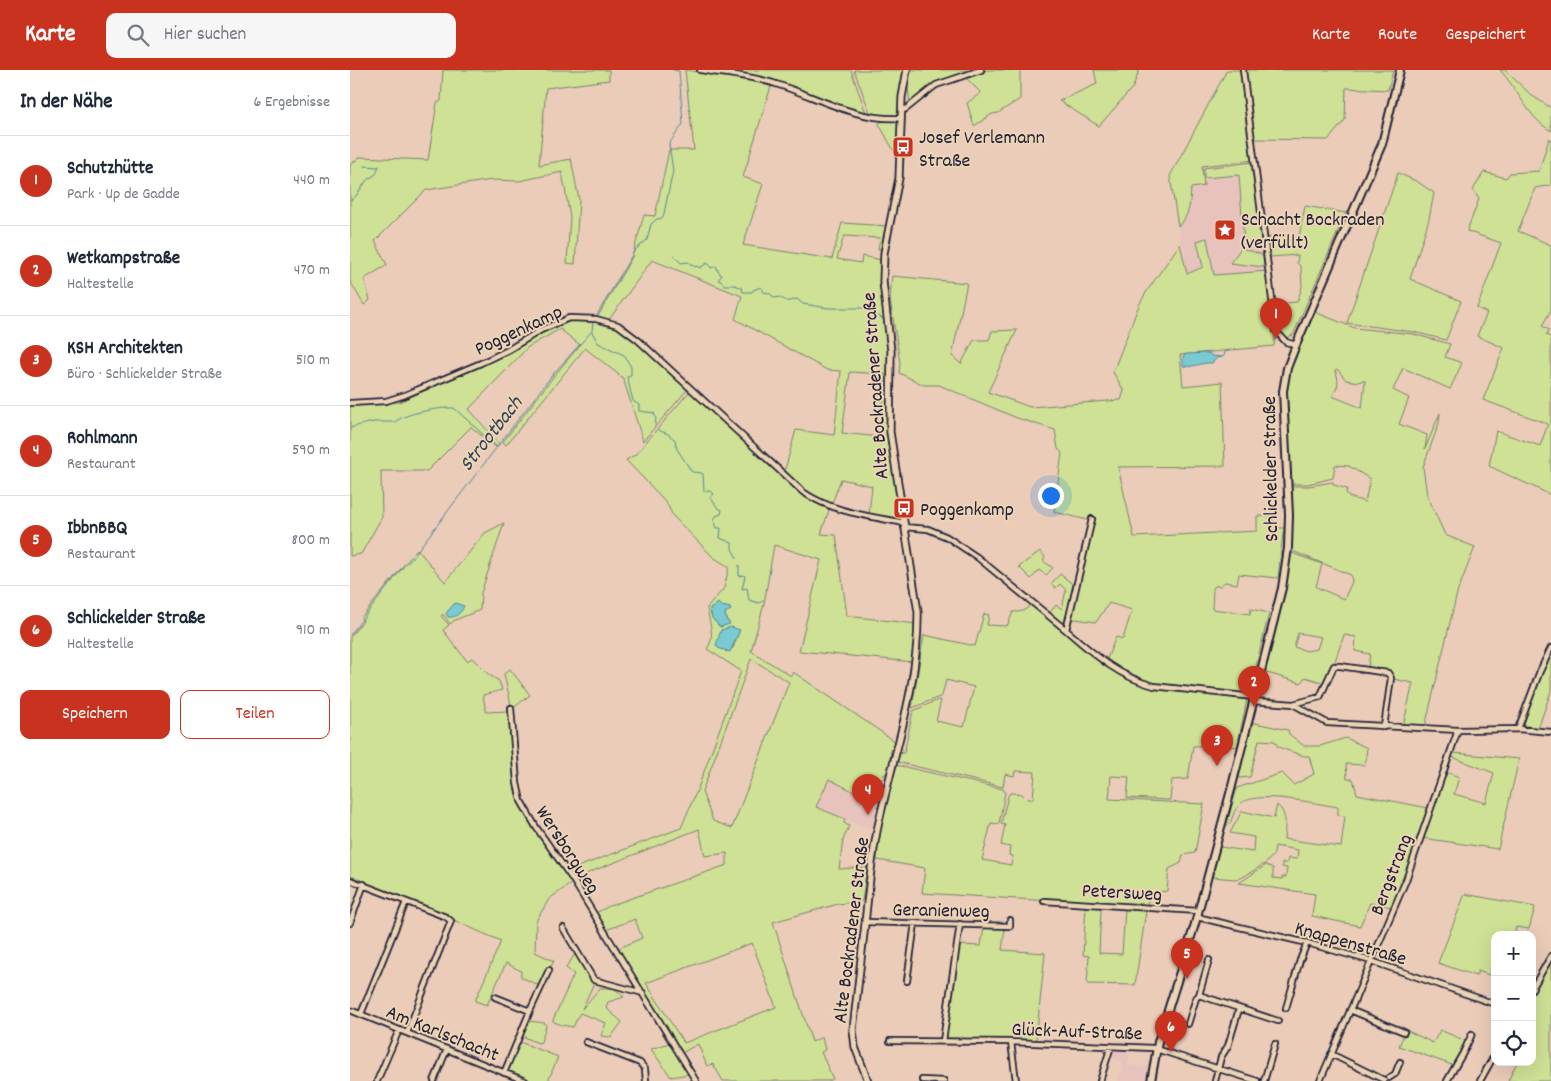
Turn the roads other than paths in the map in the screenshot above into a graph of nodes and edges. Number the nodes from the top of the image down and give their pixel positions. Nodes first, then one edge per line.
1 (700, 70) edge
2 (907, 70) edge
3 (981, 70) edge
4 (1243, 70) edge
5 (1400, 70) edge
6 (901, 111) junction
7 (901, 118) junction
8 (1296, 345) junction
9 (350, 403) edge
10 (1092, 519) dead end
11 (904, 525) junction
12 (1066, 630) junction
13 (1551, 648) edge
14 (1253, 699) junction
15 (1293, 704) junction
16 (511, 708) dead end
17 (1384, 727) junction
18 (1518, 729) junction
19 (1458, 730) junction
20 (1551, 732) edge
21 (350, 880) edge
22 (364, 884) junction
23 (1044, 901) dead end
24 (406, 902) junction
25 (1198, 914) junction
26 (1010, 920) dead end
27 (865, 922) junction
28 (350, 923) edge
29 (915, 923) junction
30 (960, 924) junction
31 (563, 928) dead end
32 (1307, 943) junction
33 (1551, 956) edge
34 (1209, 960) dead end
35 (1370, 961) junction
36 (549, 970) dead end
37 (907, 981) dead end
38 (1536, 982) edge
39 (643, 993) junction
40 (1199, 995) junction
41 (495, 997) dead end
42 (1491, 1003) edge
43 (1286, 1008) dead end
44 (1239, 1009) junction
45 (350, 1010) edge
46 (1350, 1010) junction
47 (530, 1011) junction
48 (361, 1014) junction
49 (1278, 1021) dead end
50 (1188, 1024) dead end
51 (399, 1030) junction
52 (1404, 1032) dead end
53 (407, 1033) junction
54 (1472, 1034) dead end
55 (943, 1040) junction
56 (890, 1041) dead end
57 (586, 1042) dead end
58 (1011, 1042) junction
59 (1275, 1044) dead end
60 (1112, 1046) junction
61 (447, 1049) junction
62 (1157, 1050) junction
63 (1331, 1054) junction
64 (1491, 1061) edge
65 (1400, 1062) dead end
66 (1218, 1068) junction
67 (504, 1072) junction
68 (922, 1080) edge
69 (1387, 1080) edge
70 (377, 1081) edge
71 (434, 1081) edge
72 (525, 1081) edge
73 (646, 1081) edge
74 (696, 1081) edge
75 (868, 1081) edge
76 (944, 1081) edge
77 (1016, 1081) edge
78 (1100, 1081) edge
79 (1151, 1081) edge
80 (1214, 1081) edge
81 (1257, 1081) edge
82 (1264, 1081) edge
83 (1320, 1081) edge
84 (1447, 1081) edge
85 (1480, 1081) edge

1 - 7 street
2 - 6 street, Alte Bockradener Straße
3 - 6 street
4 - 8 street
5 - 8 main road, Schlickelder Straße
6 - 7 street, Alte Bockradener Straße
7 - 11 street, Alte Bockradener Straße
8 - 14 main road, Schlickelder Straße
9 - 11 street, Poggenkamp
10 - 12 street
11 - 12 street, Poggenkamp
11 - 27 street, Alte Bockradener Straße
12 - 14 street, Poggenkamp
13 - 18 street
14 - 15 street, Poggenkamp
14 - 25 main road, Schlickelder Straße
15 - 17 street
15 - 17 street
16 - 39 street, Wersborgweg
17 - 19 street
18 - 19 street
18 - 20 street
19 - 35 street, Bergstrang
21 - 22 street
22 - 24 street
22 - 28 street
23 - 25 street, Petersweg
24 - 48 street
24 - 53 street
25 - 32 street, Knappenstraße
25 - 62 main road, Schlickelder Straße
26 - 30 street, Geranienweg
27 - 29 street, Geranienweg
27 - 75 street, Alte Bockradener Straße
29 - 30 street, Geranienweg
29 - 37 street
30 - 55 street
31 - 39 street
32 - 35 street, Knappenstraße
32 - 43 street
33 - 38 street
34 - 40 street
35 - 42 street, Knappenstraße
35 - 46 street, Bergstrang
36 - 47 street
39 - 74 street, Wersborgweg
40 - 44 street
40 - 50 street
41 - 47 street
44 - 49 street
44 - 66 street
45 - 48 street, Am Karlschacht
46 - 52 street
46 - 63 street, Bergstrang
47 - 67 street
48 - 51 street, Am Karlschacht
51 - 53 street, Am Karlschacht
51 - 70 street
53 - 61 street, Am Karlschacht
54 - 84 street
55 - 56 street, Glück-Auf-Straße
55 - 58 street, Glück-Auf-Straße
57 - 73 street
58 - 60 street, Glück-Auf-Straße
58 - 77 street
59 - 82 street
60 - 62 street, Glück-Auf-Straße
60 - 78 street
61 - 67 street, Am Karlschacht
61 - 71 street
62 - 66 street, Glück-Auf-Straße
62 - 79 main road, Schlickelder Straße
63 - 69 street
63 - 83 street, Bergstrang
64 - 85 street
65 - 69 street
66 - 80 street
66 - 81 street, Glück-Auf-Straße
67 - 72 street, Am Karlschacht
68 - 76 street

